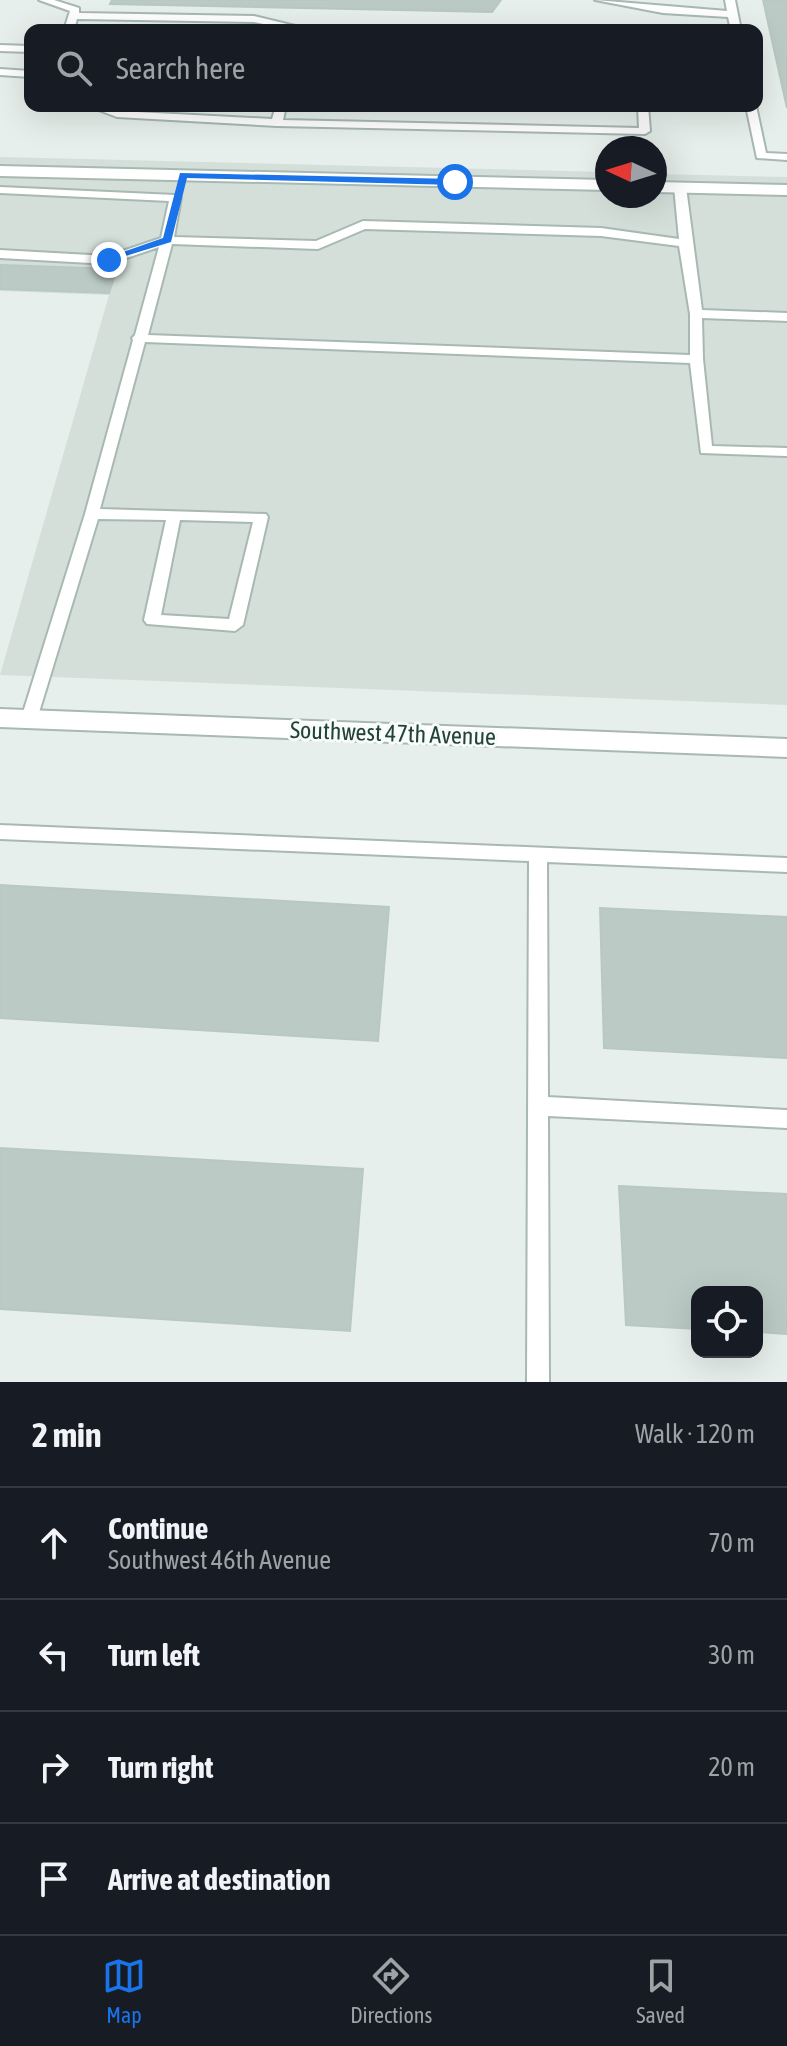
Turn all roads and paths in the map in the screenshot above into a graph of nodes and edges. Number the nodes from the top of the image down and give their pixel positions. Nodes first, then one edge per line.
1 (44, 0) edge
2 (600, 0) edge
3 (730, 0) edge
4 (733, 14) junction
5 (73, 16) junction
6 (71, 24) edge
7 (277, 24) edge
8 (735, 24) edge
9 (0, 48) edge
10 (24, 49) edge
11 (0, 72) edge
12 (24, 74) edge
13 (111, 112) edge
14 (280, 112) edge
15 (643, 112) edge
16 (752, 112) edge
17 (277, 123) junction
18 (787, 157) edge
19 (0, 171) edge
20 (183, 175) junction
21 (595, 185) edge
22 (667, 187) edge
23 (680, 187) junction
24 (0, 190) edge
25 (787, 190) edge
26 (175, 198) junction
27 (167, 240) junction
28 (685, 243) junction
29 (0, 254) edge
30 (696, 314) junction
31 (787, 317) edge
32 (138, 338) junction
33 (696, 359) junction
34 (787, 452) edge
35 (92, 514) junction
36 (174, 516) junction
37 (0, 718) edge
38 (29, 719) junction
39 (787, 748) edge
40 (0, 832) edge
41 (538, 854) junction
42 (787, 865) edge
43 (538, 1106) junction
44 (787, 1119) edge
45 (538, 1382) edge

1 - 5 lane
2 - 4 lane
3 - 4 lane
4 - 8 lane
5 - 6 lane
5 - 7 lane
9 - 10 lane
11 - 12 lane
13 - 17 lane
14 - 17 lane
15 - 17 lane
16 - 18 lane
19 - 20 street
20 - 21 street
20 - 26 lane
22 - 23 street
23 - 25 street
23 - 28 lane
24 - 26 lane
26 - 27 lane
27 - 28 lane
27 - 29 lane
27 - 32 lane
28 - 30 lane
30 - 31 lane
30 - 33 lane
32 - 33 lane
32 - 35 lane
33 - 34 lane
35 - 36 lane
35 - 38 lane
36 - 36 lane
37 - 38 street, Southwest 47th Avenue
38 - 39 street, Southwest 47th Avenue
40 - 41 lane
41 - 42 lane
41 - 43 lane
43 - 44 lane
43 - 45 lane

